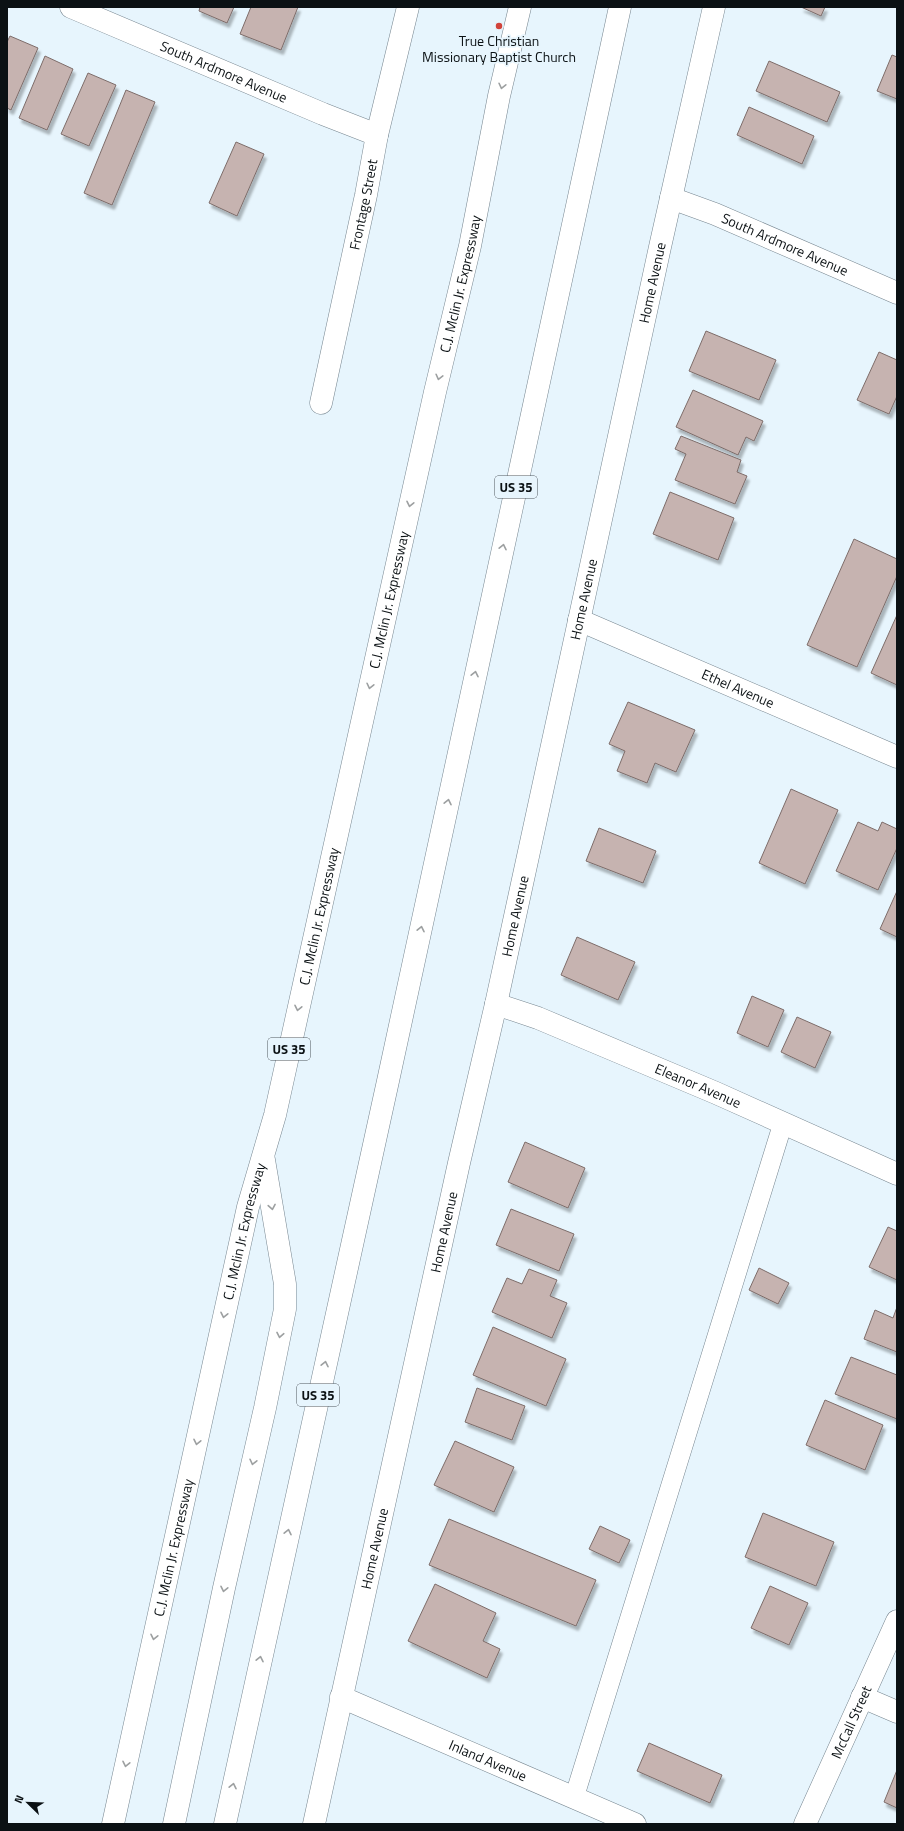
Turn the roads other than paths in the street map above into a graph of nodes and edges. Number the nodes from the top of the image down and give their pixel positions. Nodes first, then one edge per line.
1 (71, 7) edge
2 (408, 7) edge
3 (520, 7) edge
4 (620, 7) edge
5 (714, 7) edge
6 (377, 134) junction
7 (671, 198) junction
8 (897, 291) edge
9 (320, 403) dead end
10 (579, 620) junction
11 (897, 757) edge
12 (496, 1004) junction
13 (784, 1123) junction
14 (263, 1154) junction
15 (897, 1174) edge
16 (897, 1621) edge
17 (341, 1697) junction
18 (862, 1697) junction
19 (897, 1712) edge
20 (574, 1798) junction
21 (113, 1824) edge
22 (174, 1824) edge
23 (225, 1824) edge
24 (314, 1824) edge
25 (635, 1824) edge
26 (805, 1824) edge

1 - 6 main road, South Ardmore Avenue
2 - 6 main road, Frontage Street
3 -> 14 main road, C.J. Mclin Jr. Expressway / US 35
23 -> 4 main road, US 35
5 - 7 main road, Home Avenue
6 - 9 main road, Frontage Street
7 - 8 main road, South Ardmore Avenue
7 - 10 main road, Home Avenue
10 - 11 main road, Ethel Avenue
10 - 12 main road, Home Avenue
12 - 13 main road, Eleanor Avenue
12 - 17 main road, Home Avenue
13 - 15 main road, Eleanor Avenue
13 - 20 lane
14 -> 21 main road, C.J. Mclin Jr. Expressway / US 35
14 -> 22 main road
16 - 18 main road, McCall Street
17 - 20 main road, Inland Avenue
17 - 24 main road, Home Avenue
18 - 19 main road
18 - 26 main road, McCall Street
20 - 25 main road, Inland Avenue

